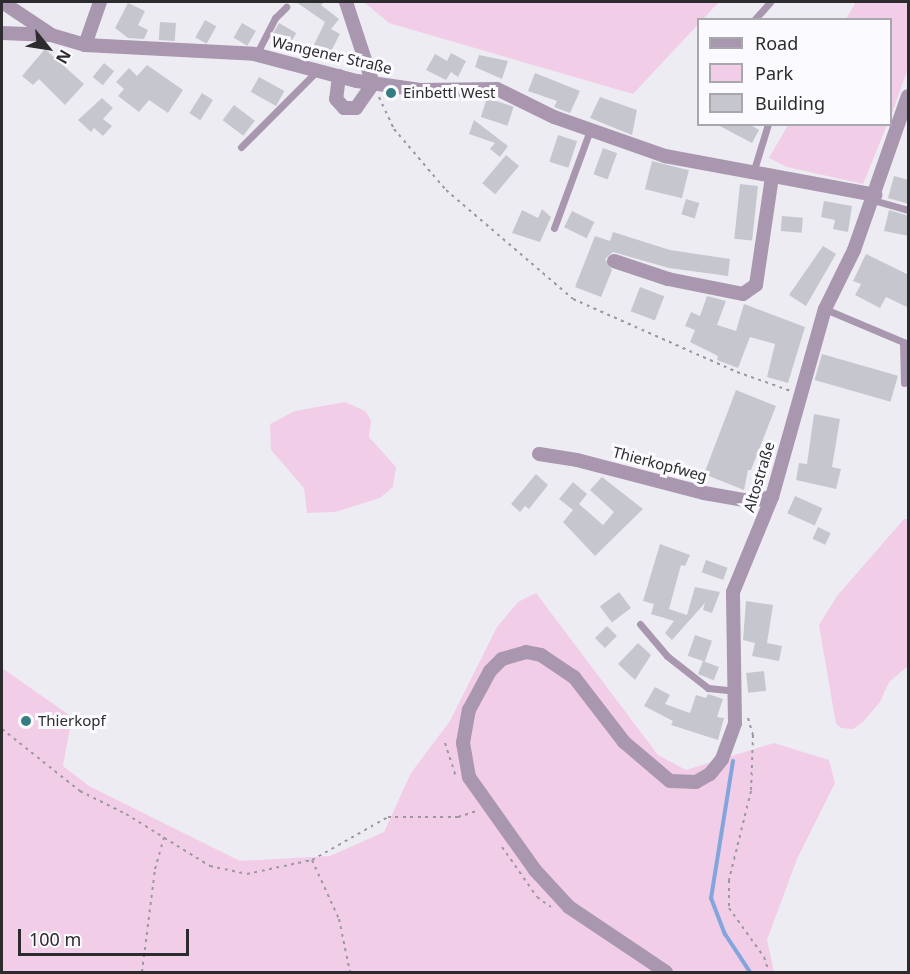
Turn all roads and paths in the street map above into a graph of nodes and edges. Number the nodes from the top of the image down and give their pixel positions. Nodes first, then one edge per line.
1 (2, 2) edge
2 (100, 2) edge
3 (346, 2) edge
4 (770, 2) edge
5 (286, 7) dead end
6 (756, 18) edge
7 (2, 33) edge
8 (51, 36) junction
9 (85, 45) junction
10 (256, 55) junction
11 (317, 71) junction
12 (339, 76) junction
13 (373, 84) junction
14 (909, 96) edge
15 (767, 126) edge
16 (590, 130) junction
17 (242, 147) dead end
18 (753, 173) junction
19 (772, 176) junction
20 (874, 198) junction
21 (909, 210) edge
22 (554, 228) dead end
23 (614, 261) dead end
24 (825, 309) junction
25 (904, 383) dead end
26 (800, 395) junction
27 (539, 454) dead end
28 (772, 497) junction
29 (640, 624) dead end
30 (735, 691) junction
31 (735, 707) junction
32 (2, 729) edge
33 (479, 810) dead end
34 (164, 837) junction
35 (312, 860) junction
36 (142, 972) edge
37 (350, 972) edge
38 (666, 972) edge
39 (769, 972) edge

1 - 8 street, Wangener Straße
2 - 9 street
3 - 13 street
4 - 6 lane
5 - 10 lane
7 - 8 street, Wangener Straße
8 - 9 street, Wangener Straße
9 - 10 street, Wangener Straße
10 - 11 street, Wangener Straße
11 - 12 street, Wangener Straße
11 - 17 lane
12 - 13 street, Wangener Straße
12 - 13 street
13 - 16 street, Wangener Straße
13 - 26 path
14 - 20 street, Altostraße
15 - 18 lane
16 - 18 street, Wangener Straße
16 - 22 lane
18 - 19 street, Wangener Straße
19 - 20 street, Wangener Straße
19 - 23 street
20 - 21 lane
20 - 24 street, Altostraße
24 - 25 lane
24 - 26 street, Altostraße
26 - 28 street, Altostraße
27 - 28 street, Thierkopfweg
28 - 30 street, Altostraße
29 - 30 lane
30 - 31 street, Altostraße
31 - 38 street, Altostraße
31 - 39 path
32 - 34 path
33 - 35 path
34 - 35 path
34 - 36 path
35 - 37 path

